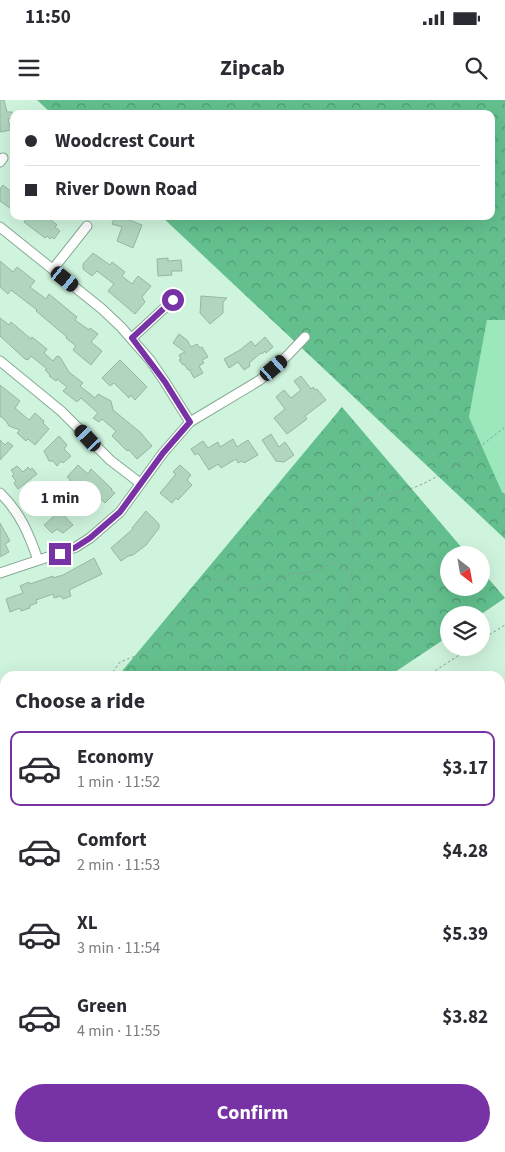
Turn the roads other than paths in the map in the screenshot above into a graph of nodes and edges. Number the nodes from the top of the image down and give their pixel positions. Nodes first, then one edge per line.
1 (0, 226) edge
2 (87, 226) dead end
3 (52, 269) junction
4 (173, 300) dead end
5 (305, 337) dead end
6 (132, 338) junction
7 (0, 361) edge
8 (190, 422) junction
9 (140, 483) junction
10 (0, 493) edge
11 (38, 560) junction
12 (0, 572) edge

1 - 3 street
2 - 3 street
3 - 6 street
4 - 6 street
5 - 8 street
6 - 8 street
7 - 9 street
8 - 9 street
9 - 11 street
10 - 11 street
11 - 12 street

